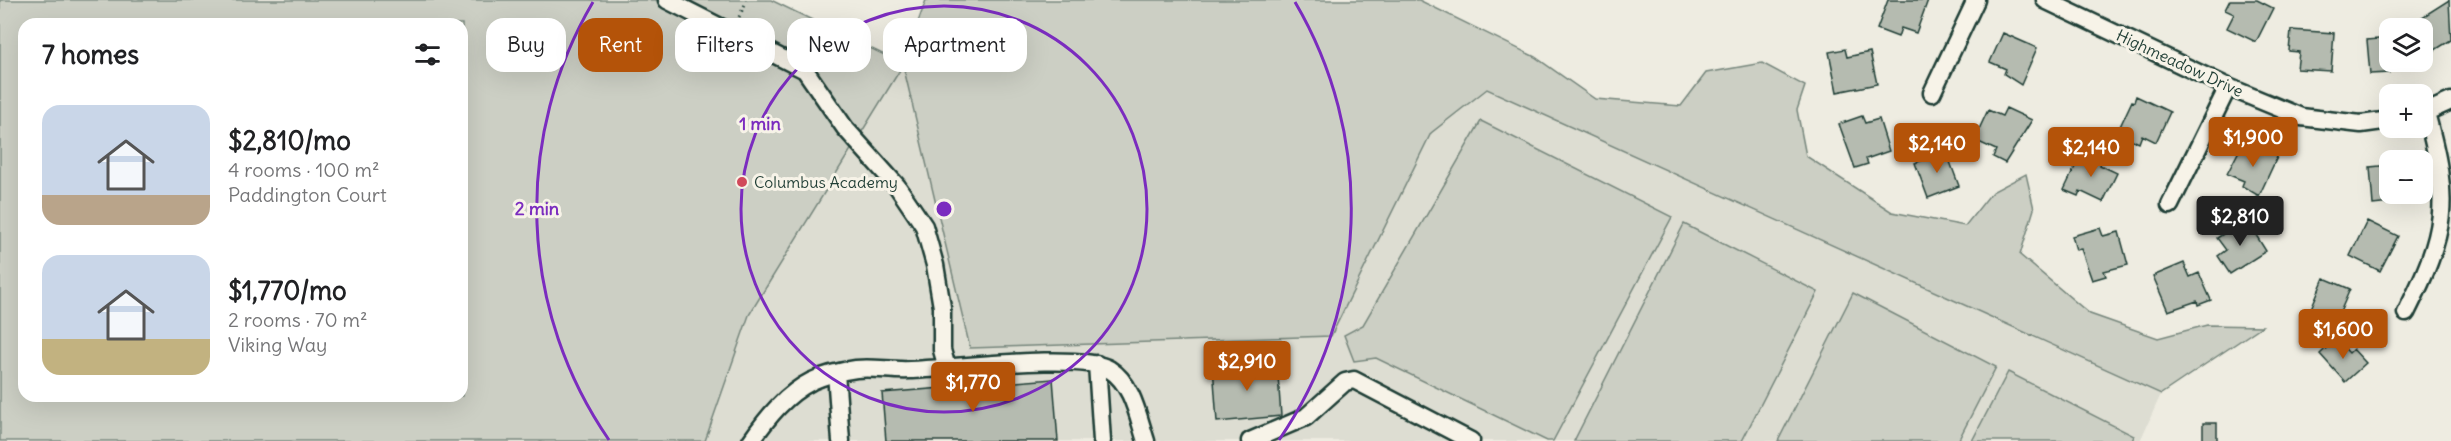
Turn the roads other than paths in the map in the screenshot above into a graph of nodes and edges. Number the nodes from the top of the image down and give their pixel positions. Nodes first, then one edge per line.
1 (667, 0) edge
2 (1976, 0) edge
3 (2045, 0) edge
4 (2228, 87) junction
5 (1932, 93) dead end
6 (2451, 101) edge
7 (2433, 110) edge
8 (2379, 122) edge
9 (2431, 138) edge
10 (2170, 205) dead end
11 (2406, 313) dead end
12 (1097, 364) junction
13 (947, 368) junction
14 (836, 373) junction
15 (751, 441) edge
16 (841, 441) edge
17 (1102, 441) edge
18 (1146, 441) edge
19 (1251, 441) edge
20 (1471, 441) edge

1 - 13 street
2 - 5 street
3 - 4 street, Highmeadow Drive
4 - 8 street, Highmeadow Drive
4 - 10 street
6 - 7 street
9 - 11 street
12 - 13 street
12 - 17 street
12 - 18 street
13 - 14 street
14 - 15 street
14 - 16 street
19 - 20 street

